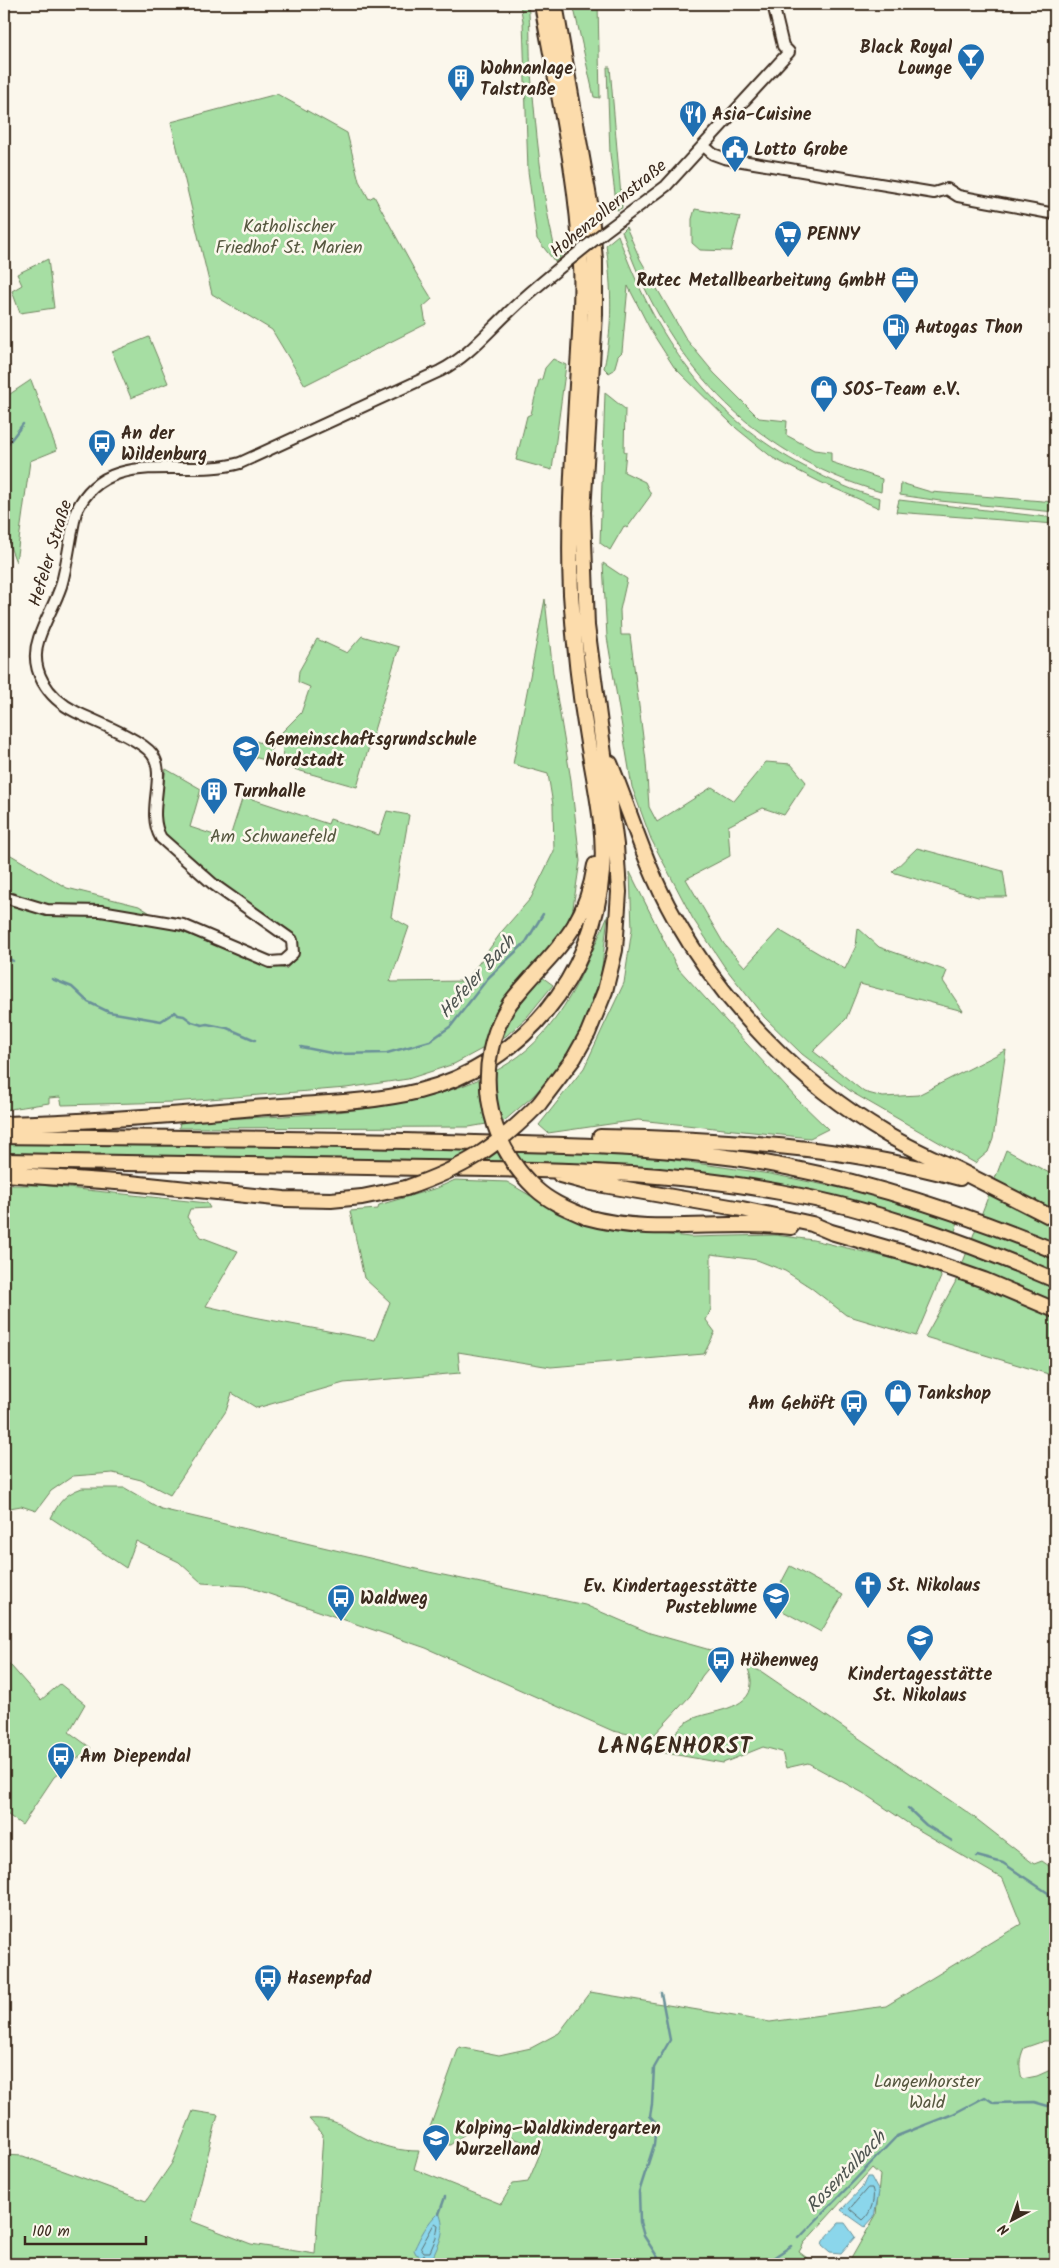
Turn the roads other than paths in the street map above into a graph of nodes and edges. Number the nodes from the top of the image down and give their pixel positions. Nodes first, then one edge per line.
1 (542, 4) edge
2 (555, 4) edge
3 (773, 4) edge
4 (704, 146) junction
5 (1055, 214) edge
6 (526, 297) joint
7 (602, 746) junction
8 (598, 807) junction
9 (4, 897) edge
10 (4, 1124) edge
11 (4, 1136) edge
12 (542, 1144) junction
13 (4, 1161) edge
14 (540, 1169) junction
15 (4, 1174) edge
16 (1010, 1197) junction
17 (1055, 1219) edge
18 (831, 1232) junction
19 (1055, 1251) edge
20 (1055, 1280) edge
21 (1055, 1310) edge

1 - 8 highway
2 - 7 highway
3 - 4 main road, Hohenzollernstraße
4 - 5 main road
4 - 6 main road, Hohenzollernstraße, bridge
6 - 9 main road, Hefeler Straße
7 - 15 highway, bridge
7 - 16 highway
8 - 10 highway
8 - 18 highway, bridge
11 - 12 highway
12 - 16 highway
12 - 19 highway
13 - 14 highway
14 - 18 highway
14 - 20 highway
16 - 17 highway
18 - 21 highway

